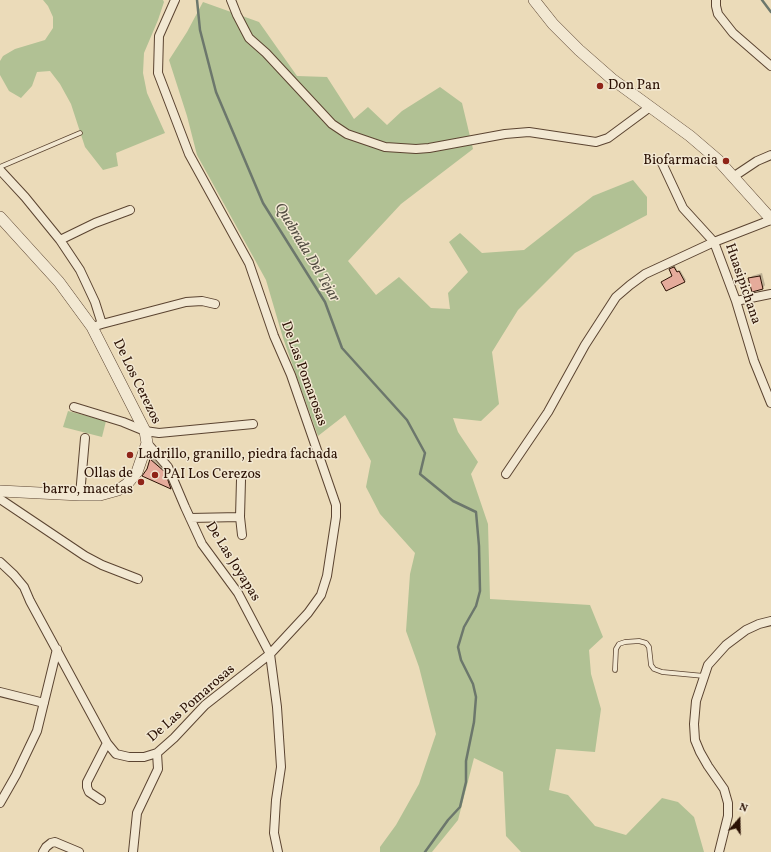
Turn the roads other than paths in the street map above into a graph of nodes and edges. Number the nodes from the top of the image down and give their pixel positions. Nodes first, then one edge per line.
1 (175, 0) edge
2 (231, 0) edge
3 (534, 0) edge
4 (716, 0) edge
5 (771, 66) edge
6 (650, 107) junction
7 (80, 132) dead end
8 (771, 155) edge
9 (662, 163) dead end
10 (0, 167) edge
11 (0, 170) edge
12 (733, 177) junction
13 (130, 210) dead end
14 (0, 217) edge
15 (771, 220) edge
16 (60, 240) junction
17 (714, 242) junction
18 (771, 294) edge
19 (736, 301) junction
20 (215, 304) dead end
21 (97, 326) junction
22 (771, 403) edge
23 (74, 407) dead end
24 (253, 424) dead end
25 (145, 431) junction
26 (85, 438) dead end
27 (147, 443) junction
28 (506, 474) dead end
29 (241, 480) dead end
30 (0, 491) edge
31 (80, 495) junction
32 (0, 499) edge
33 (240, 517) junction
34 (190, 518) junction
35 (242, 535) dead end
36 (0, 562) edge
37 (138, 579) dead end
38 (771, 621) edge
39 (57, 649) junction
40 (270, 654) junction
41 (616, 670) dead end
42 (704, 676) junction
43 (0, 692) edge
44 (44, 703) junction
45 (107, 743) junction
46 (157, 753) junction
47 (101, 800) dead end
48 (0, 803) edge
49 (43, 852) edge
50 (79, 852) edge
51 (133, 852) edge
52 (278, 852) edge
53 (719, 852) edge

1 - 40 street, De Las Pomarosas
2 - 6 street
3 - 6 street
4 - 5 street
6 - 12 street
7 - 10 lane
8 - 12 street
9 - 17 street
11 - 16 street
12 - 15 street
13 - 16 street
14 - 21 street, De Los Cerezos
15 - 17 street
16 - 21 street
17 - 19 street, Huasipichana
17 - 28 street
18 - 19 street
19 - 22 street, Huasipichana
20 - 21 street
21 - 25 street, De Los Cerezos
23 - 25 street
24 - 25 street
25 - 27 street, De Los Cerezos
26 - 31 street
27 - 31 street, De Los Cerezos
27 - 34 street, De Las Joyapas
29 - 33 street
30 - 31 street, De Los Cerezos
32 - 37 street
33 - 34 street
33 - 35 street
34 - 40 street, De Las Joyapas
36 - 39 street, De Las Pomarosas
38 - 42 street
39 - 44 street
39 - 45 street, De Las Pomarosas
40 - 46 street, De Las Pomarosas
40 - 52 street, De Las Joyapas
41 - 42 lane
42 - 53 street
43 - 44 street
44 - 48 street
45 - 46 street, De Las Pomarosas
45 - 47 street
46 - 51 street
49 - 50 street

